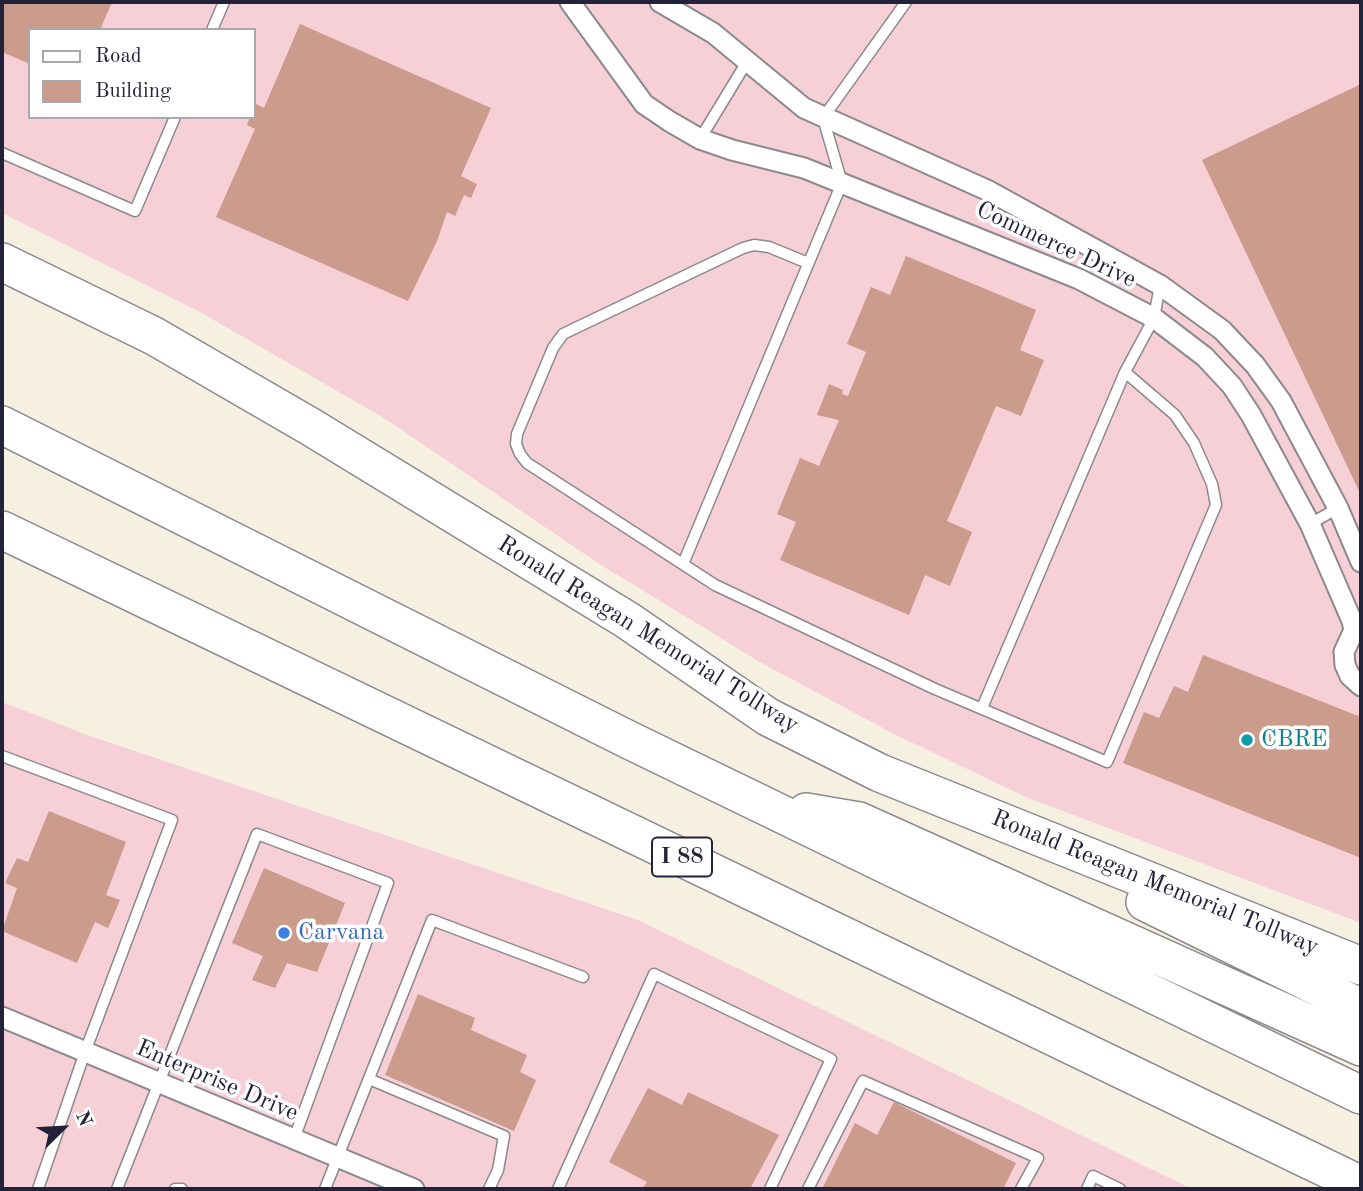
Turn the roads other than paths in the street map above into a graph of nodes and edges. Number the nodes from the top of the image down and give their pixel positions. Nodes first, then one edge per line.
1 (224, 2) edge
2 (570, 2) edge
3 (660, 2) edge
4 (906, 2) edge
5 (213, 28) edge
6 (748, 60) junction
7 (823, 118) junction
8 (174, 119) edge
9 (700, 139) junction
10 (2, 153) edge
11 (842, 183) junction
12 (2, 262) edge
13 (808, 263) junction
14 (1160, 285) junction
15 (1154, 318) junction
16 (1125, 372) junction
17 (2, 425) edge
18 (1338, 508) junction
19 (1310, 524) junction
20 (2, 530) edge
21 (1361, 562) edge
22 (684, 564) junction
23 (1357, 628) edge
24 (1361, 686) edge
25 (982, 708) junction
26 (2, 756) edge
27 (880, 773) junction
28 (760, 804) junction
29 (1361, 966) edge
30 (583, 977) dead end
31 (1361, 1008) edge
32 (2, 1017) edge
33 (1361, 1046) edge
34 (85, 1052) junction
35 (369, 1079) junction
36 (161, 1084) junction
37 (1361, 1095) edge
38 (294, 1139) junction
39 (338, 1157) junction
40 (1361, 1185) edge
41 (38, 1189) edge
42 (117, 1189) edge
43 (175, 1189) edge
44 (182, 1189) edge
45 (325, 1189) edge
46 (414, 1189) edge
47 (489, 1189) edge
48 (558, 1189) edge
49 (770, 1189) edge
50 (808, 1189) edge
51 (1021, 1189) edge
52 (1087, 1189) edge
53 (1120, 1189) edge

1 - 5 lane
2 - 9 street, Commerce Drive
3 - 6 street, Commerce Drive
4 - 7 lane
6 - 7 street, Commerce Drive
6 - 9 lane
7 - 11 lane
7 - 14 street, Commerce Drive
8 - 10 lane
9 - 11 street, Commerce Drive
11 - 13 lane
11 - 15 street, Commerce Drive
12 - 27 highway, Ronald Reagan Memorial Tollway
13 - 22 lane
13 - 22 lane
14 - 15 lane
14 - 18 street, Commerce Drive
15 - 16 lane
15 - 19 street, Commerce Drive
16 - 25 lane
16 - 25 lane
17 - 28 highway
18 - 19 lane
18 - 21 street, Commerce Drive
19 - 23 street, Commerce Drive
20 - 40 highway, I 88
22 - 25 lane
23 - 24 street, Commerce Drive
26 - 34 lane
27 - 29 highway, Ronald Reagan Memorial Tollway
27 - 31 highway
28 - 33 highway
28 - 37 highway
30 - 35 lane
32 - 34 street, Enterprise Drive
34 - 36 street, Enterprise Drive
34 - 41 lane
35 - 39 lane
35 - 47 lane
36 - 38 street, Enterprise Drive
36 - 38 lane
36 - 42 lane
38 - 39 street, Enterprise Drive
39 - 45 lane
39 - 46 street, Enterprise Drive
43 - 44 lane
48 - 49 lane
50 - 51 lane
52 - 53 lane

